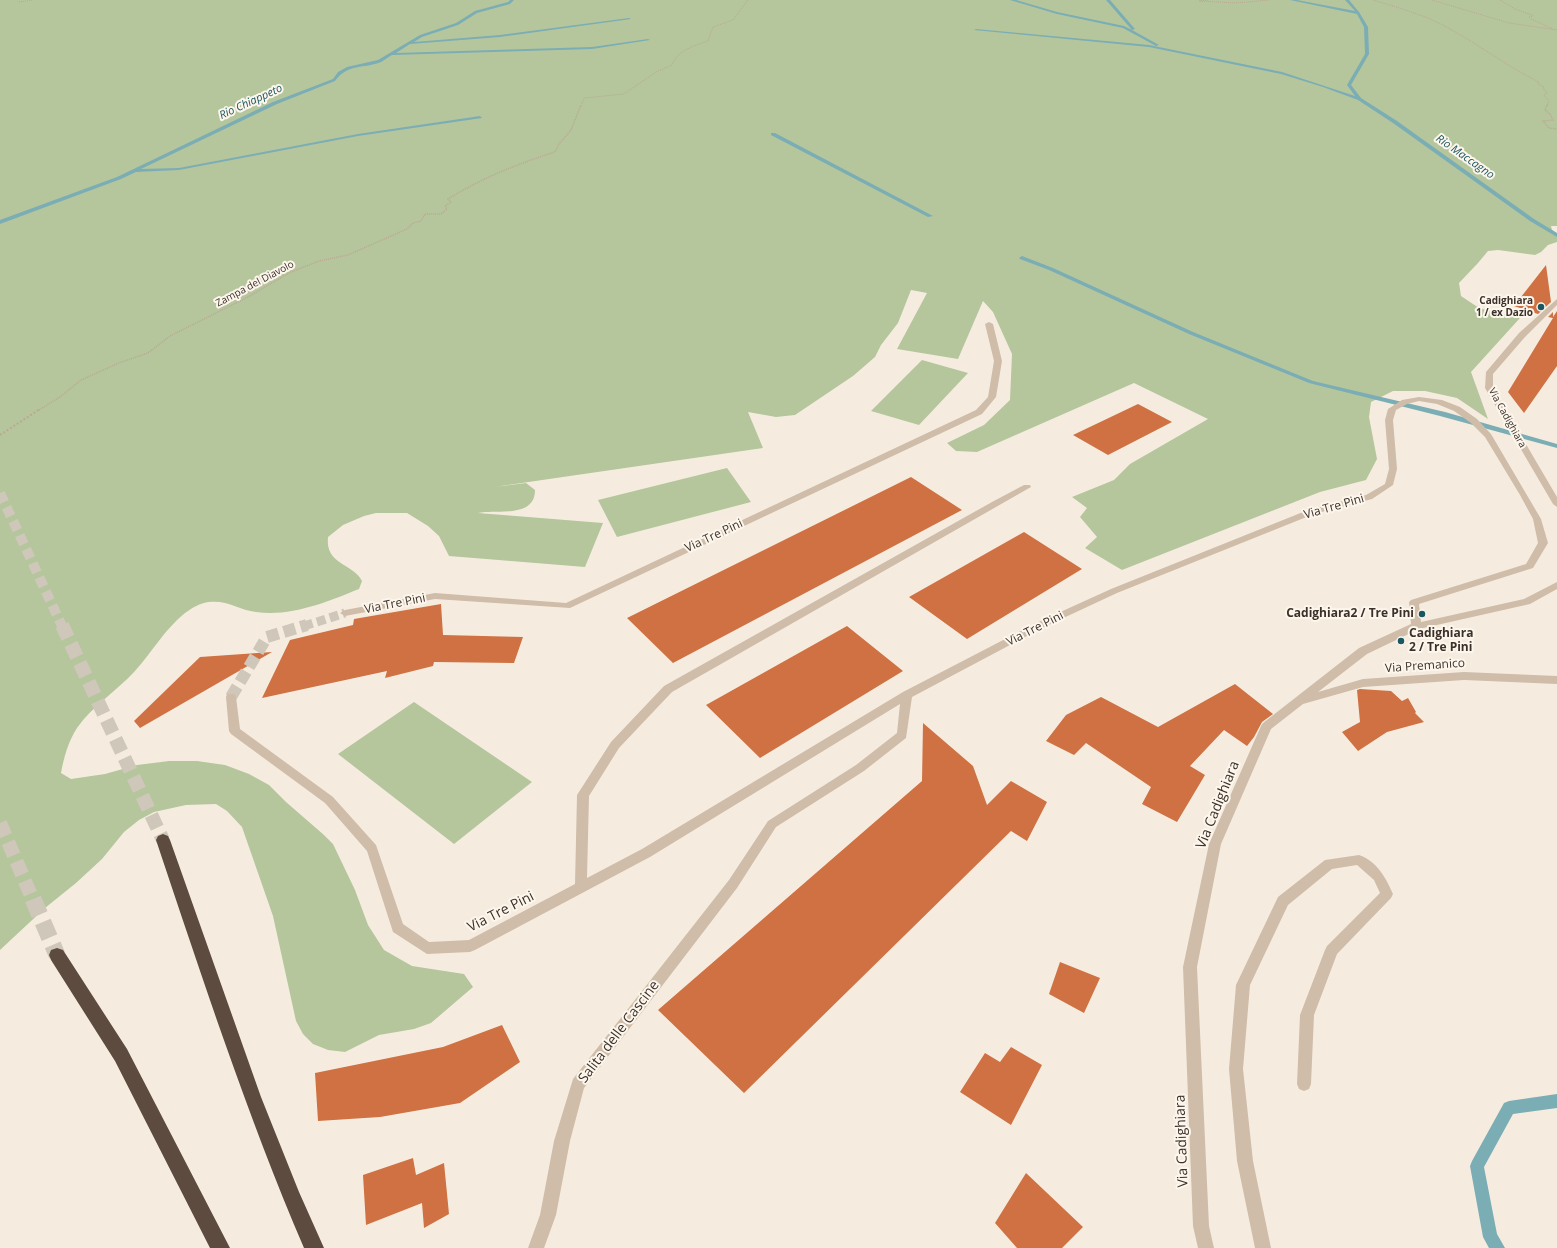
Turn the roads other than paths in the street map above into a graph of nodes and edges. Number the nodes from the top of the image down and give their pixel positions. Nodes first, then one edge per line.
1 (1557, 301) edge
2 (989, 324) dead end
3 (1027, 487) dead end
4 (1557, 504) edge
5 (1557, 585) edge
6 (345, 613) tunnel mouth
7 (1416, 626) junction
8 (1557, 680) edge
9 (907, 695) junction
10 (231, 697) tunnel mouth
11 (1297, 701) junction
12 (163, 840) tunnel mouth
13 (581, 887) junction
14 (57, 955) tunnel mouth
15 (1304, 1084) dead end
16 (220, 1248) edge
17 (314, 1248) edge
18 (536, 1248) edge
19 (1206, 1248) edge
20 (1263, 1248) edge

1 - 4 street, Via Cadighiara
2 - 6 street, Via Tre Pini
3 - 13 street
5 - 7 street, Via Cadighiara
7 - 9 street, Via Tre Pini
7 - 11 street, Via Cadighiara
8 - 11 street, Via Premanico
9 - 13 street, Via Tre Pini
9 - 18 street, Salita delle Cascine
10 - 13 street, Via Tre Pini
11 - 19 street, Via Cadighiara
12 - 17 highway
14 - 16 highway
15 - 20 street

